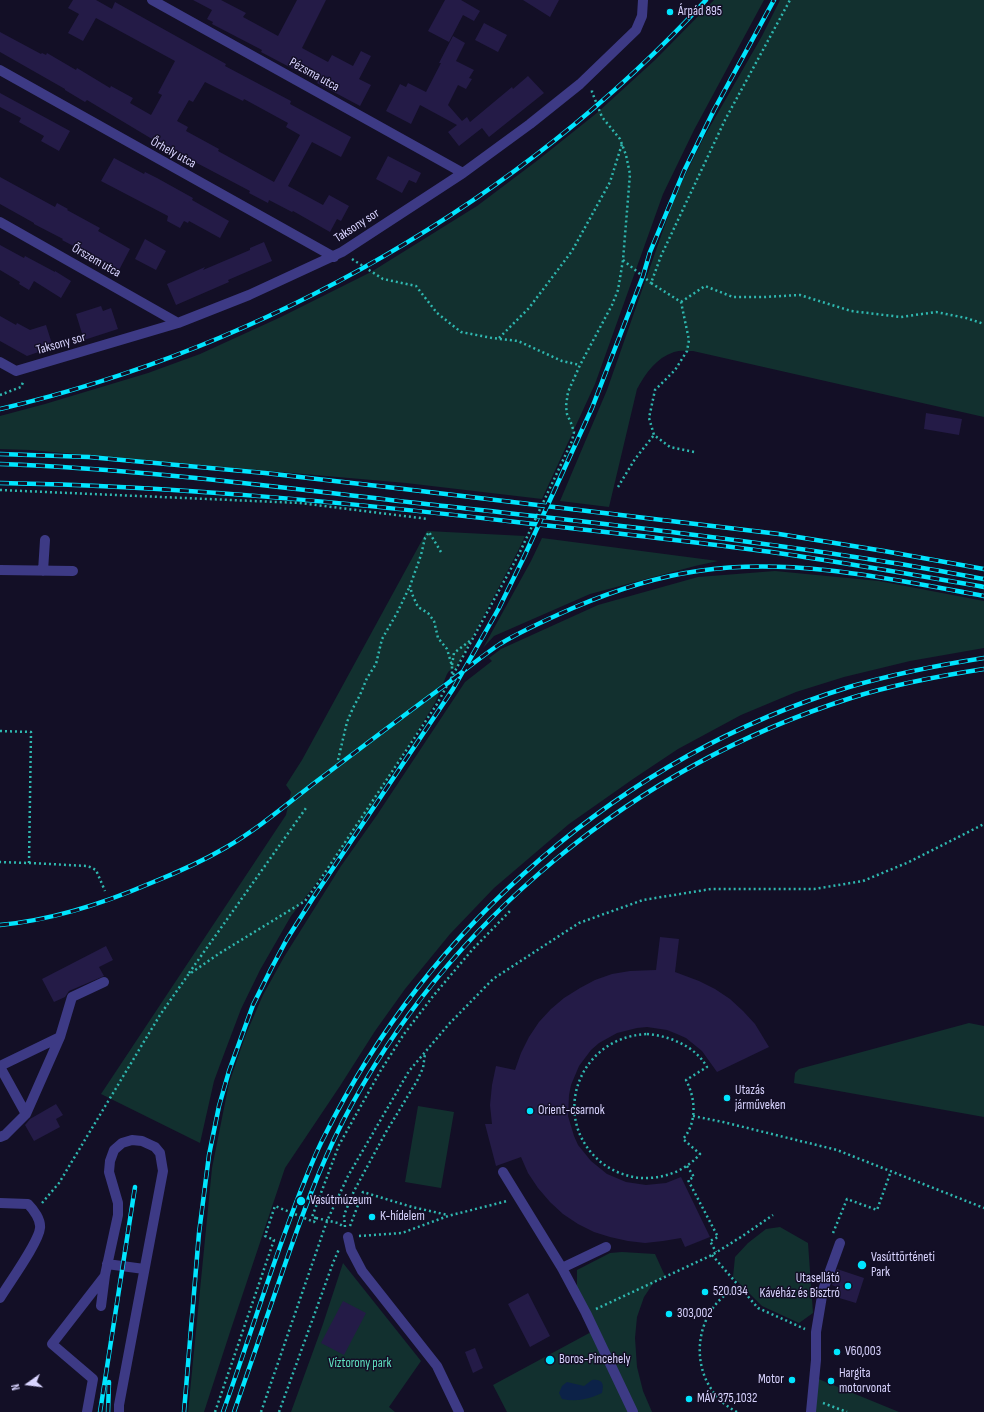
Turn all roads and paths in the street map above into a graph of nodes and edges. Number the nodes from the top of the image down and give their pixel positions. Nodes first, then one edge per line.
1 (152, 0) edge
2 (643, 0) edge
3 (790, 0) edge
4 (0, 70) edge
5 (591, 73) junction
6 (622, 143) junction
7 (463, 173) junction
8 (0, 222) edge
9 (338, 254) junction
10 (623, 260) junction
11 (651, 283) junction
12 (681, 302) junction
13 (178, 323) junction
14 (984, 324) edge
15 (498, 338) junction
16 (0, 362) edge
17 (580, 365) junction
18 (654, 435) junction
19 (694, 452) dead end
20 (618, 487) dead end
21 (0, 490) edge
22 (428, 519) dead end
23 (45, 540) dead end
24 (442, 552) dead end
25 (0, 570) edge
26 (43, 571) junction
27 (72, 571) dead end
28 (410, 586) junction
29 (475, 638) junction
30 (452, 666) junction
31 (452, 677) junction
32 (0, 731) edge
33 (338, 760) dead end
34 (306, 808) dead end
35 (984, 824) edge
36 (0, 862) edge
37 (29, 863) junction
38 (105, 891) dead end
39 (510, 911) dead end
40 (188, 975) junction
41 (104, 982) dead end
42 (60, 1037) junction
43 (0, 1067) edge
44 (26, 1114) junction
45 (693, 1116) junction
46 (0, 1137) edge
47 (686, 1166) junction
48 (891, 1171) junction
49 (503, 1172) dead end
50 (519, 1198) junction
51 (0, 1203) edge
52 (984, 1208) edge
53 (35, 1212) junction
54 (772, 1215) dead end
55 (448, 1216) junction
56 (316, 1218) junction
57 (327, 1221) junction
58 (348, 1237) joint
59 (835, 1241) joint
60 (606, 1247) dead end
61 (716, 1252) junction
62 (712, 1255) junction
63 (107, 1264) junction
64 (562, 1268) junction
65 (144, 1269) junction
66 (105, 1276) junction
67 (739, 1286) junction
68 (0, 1298) edge
69 (101, 1306) dead end
70 (586, 1313) junction
71 (816, 1332) junction
72 (813, 1400) junction
73 (87, 1412) edge
74 (119, 1412) edge
75 (215, 1412) edge
76 (261, 1412) edge
77 (459, 1412) edge
78 (633, 1412) edge
79 (737, 1412) edge
80 (811, 1412) edge
81 (847, 1412) edge

1 - 7 street, Pézsma utca
2 - 5 street, Taksony sor
3 - 11 path
4 - 9 street, Őrhely utca
5 - 6 path
5 - 7 street, Taksony sor
6 - 10 path
6 - 15 path
7 - 9 street, Taksony sor
8 - 13 street, Őrszem utca
9 - 13 street, Taksony sor
9 - 15 path
10 - 11 path
10 - 17 path
11 - 12 path
12 - 14 path
12 - 18 path
13 - 16 street, Taksony sor
15 - 17 path
17 - 29 path
18 - 19 path
18 - 20 path
21 - 22 path
23 - 26 street
24 - 28 path
25 - 26 street
26 - 27 street
28 - 30 path
28 - 33 path
29 - 30 path
29 - 31 path
30 - 31 path
31 - 40 path
32 - 37 path
34 - 40 path
35 - 57 path
36 - 37 path
37 - 38 path
39 - 56 path
40 - 53 path
41 - 42 street
42 - 43 street
42 - 44 street
43 - 44 street
44 - 46 street
45 - 47 path
45 - 47 path
45 - 48 path
47 - 61 path
48 - 52 path
48 - 59 path
49 - 50 street
50 - 55 path
50 - 64 street
51 - 53 street
53 - 68 street
54 - 61 path
55 - 57 path
55 - 58 path
56 - 57 path
56 - 75 path
57 - 76 path
58 - 77 street
59 - 71 street
60 - 64 street
61 - 62 path
62 - 67 path
62 - 70 path
63 - 65 street
63 - 65 street
63 - 66 street
64 - 70 street
65 - 74 street
66 - 69 street
66 - 73 street
67 - 71 path
67 - 79 path
70 - 78 street
71 - 72 street
72 - 80 street
72 - 81 path

